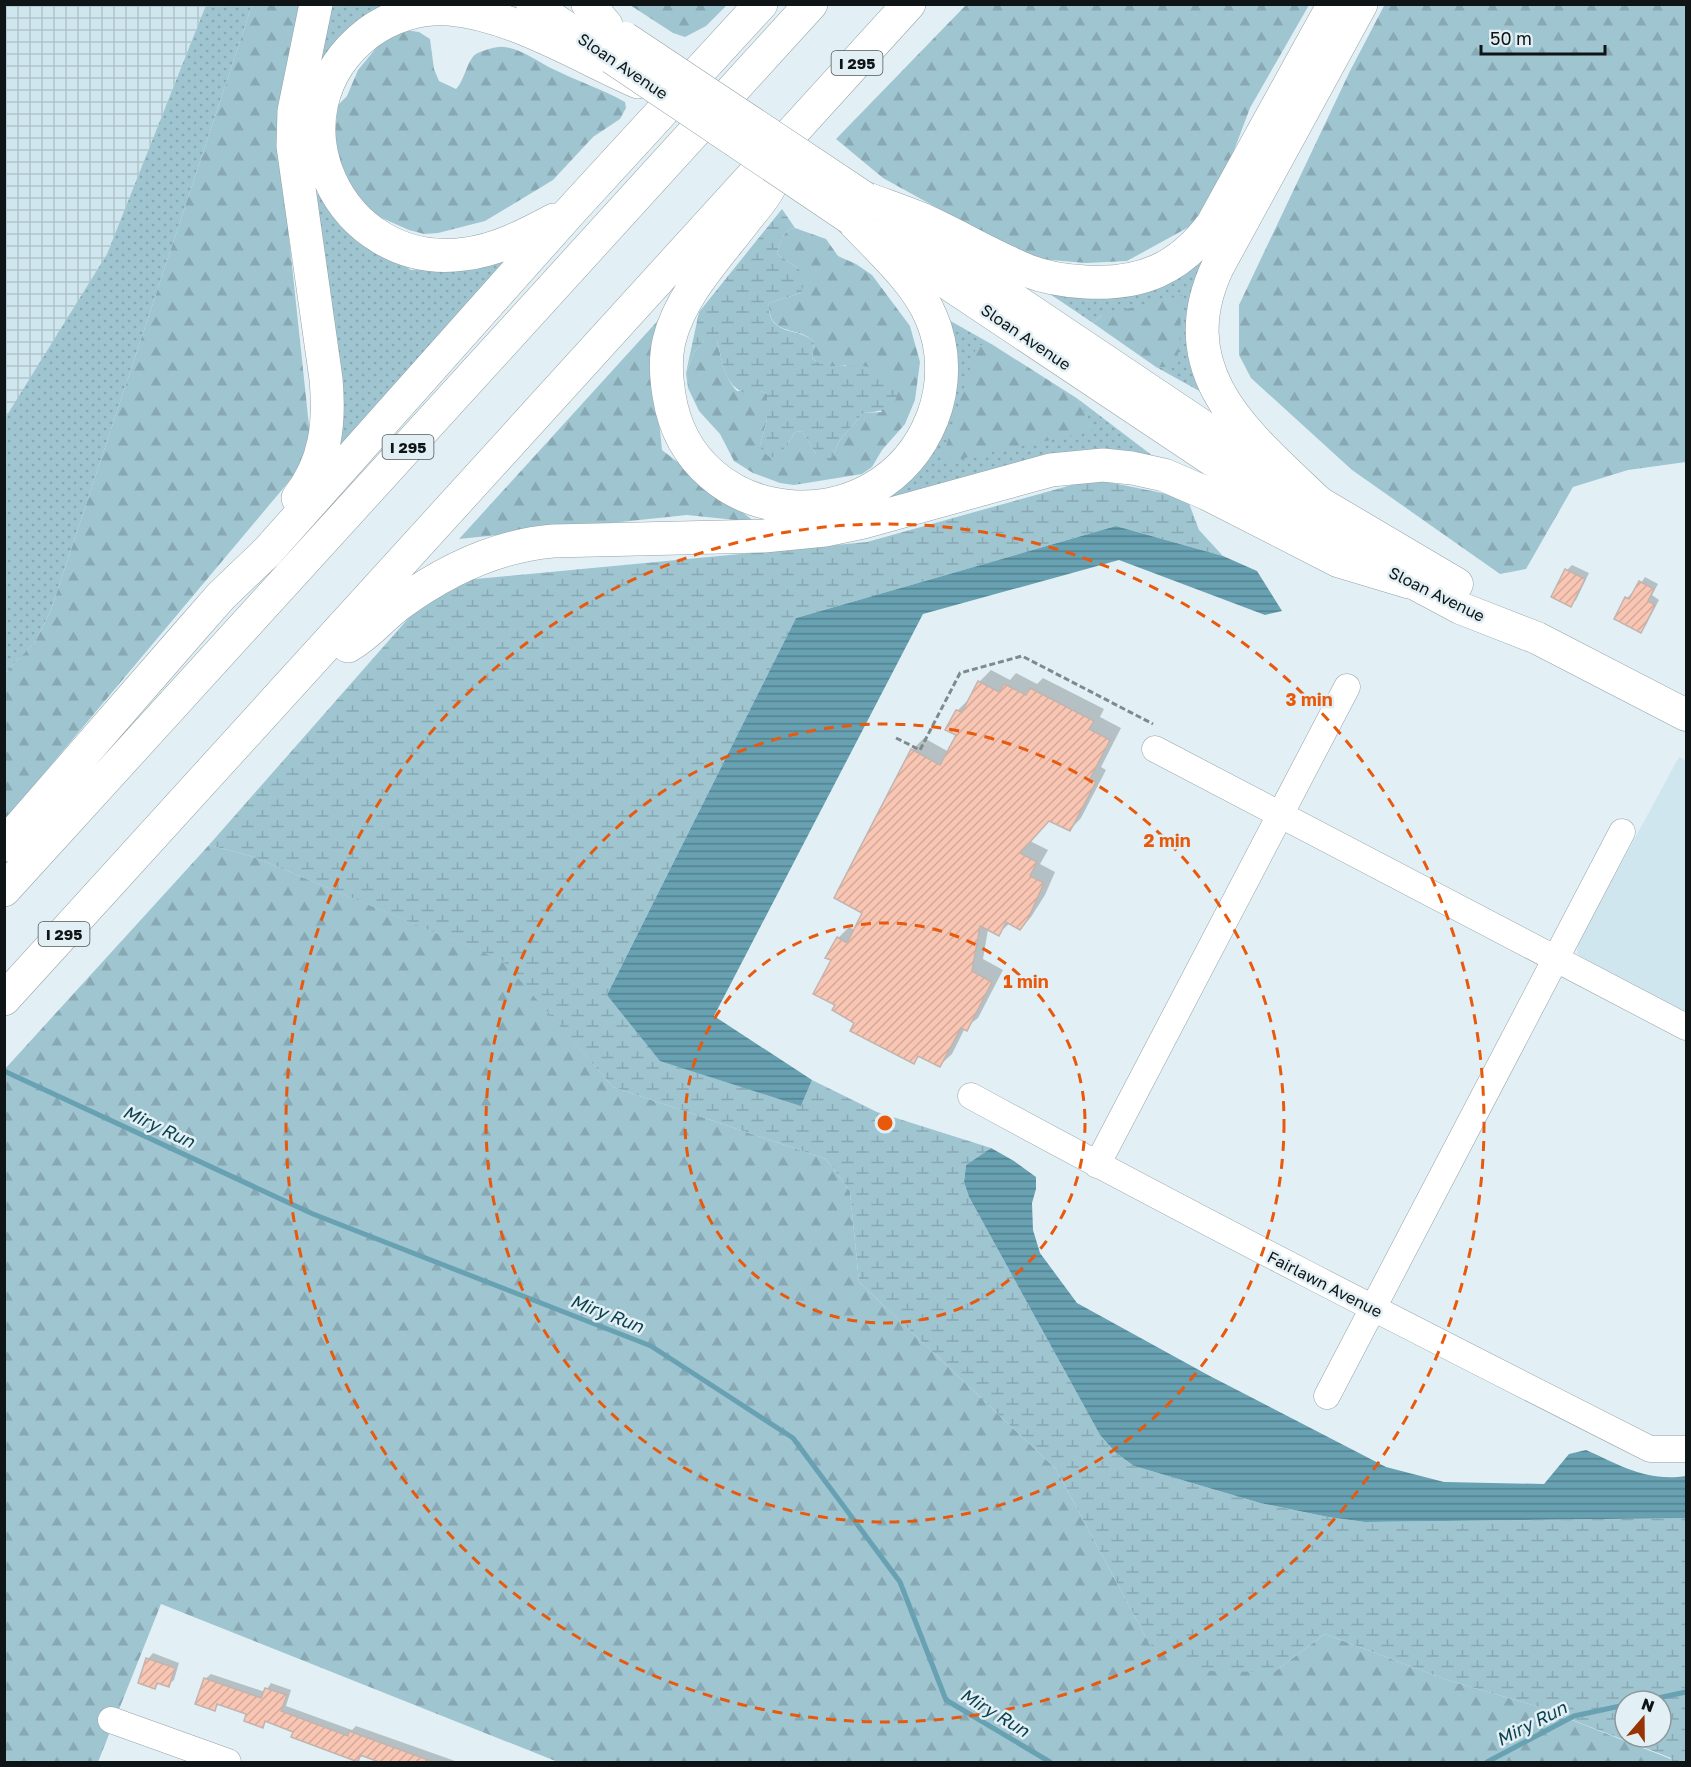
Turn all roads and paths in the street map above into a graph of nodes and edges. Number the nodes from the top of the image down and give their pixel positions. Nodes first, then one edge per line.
1 (316, 4) edge
2 (532, 4) edge
3 (575, 4) edge
4 (761, 4) edge
5 (811, 4) edge
6 (909, 4) edge
7 (1334, 4) edge
8 (1361, 4) edge
9 (607, 39) edge
10 (662, 92) joint
11 (804, 122) junction
12 (858, 209) junction
13 (569, 213) junction
14 (1322, 506) junction
15 (1409, 582) junction
16 (221, 596) junction
17 (1538, 638) junction
18 (307, 668) junction
19 (1347, 687) dead end
20 (1686, 715) edge
21 (1153, 724) dead end
22 (896, 738) dead end
23 (1155, 749) dead end
24 (1280, 816) junction
25 (1622, 832) dead end
26 (4, 845) edge
27 (4, 890) edge
28 (1555, 960) junction
29 (4, 999) edge
30 (1686, 1025) edge
31 (971, 1096) dead end
32 (1097, 1165) junction
33 (1373, 1309) junction
34 (1328, 1396) dead end
35 (1686, 1449) edge
36 (111, 1720) dead end
37 (201, 1758) edge
38 (228, 1762) edge

1 - 16 highway
2 - 9 main road, Sloan Avenue
3 - 9 main road, Sloan Avenue
4 - 13 highway
5 - 27 highway, I 295
6 - 11 highway, I 295
7 - 12 highway
8 - 14 highway
9 - 10 highway, bridge
9 - 12 main road, Sloan Avenue, bridge
9 - 13 highway
10 - 12 main road, Sloan Avenue, bridge
11 - 12 highway
11 - 18 highway, I 295
12 - 14 main road, Sloan Avenue
12 - 15 main road, Sloan Avenue
13 - 16 highway
14 - 17 main road, Sloan Avenue
15 - 17 main road, Sloan Avenue
15 - 18 highway
16 - 26 highway
17 - 20 main road, Sloan Avenue
18 - 29 highway, I 295
19 - 24 street
21 - 22 path
23 - 24 street
24 - 28 street
24 - 32 street
25 - 28 street
28 - 30 street
28 - 33 street
31 - 32 street, Fairlawn Avenue
32 - 33 street, Fairlawn Avenue
33 - 34 street
33 - 35 street, Fairlawn Avenue
36 - 37 street
37 - 38 street

